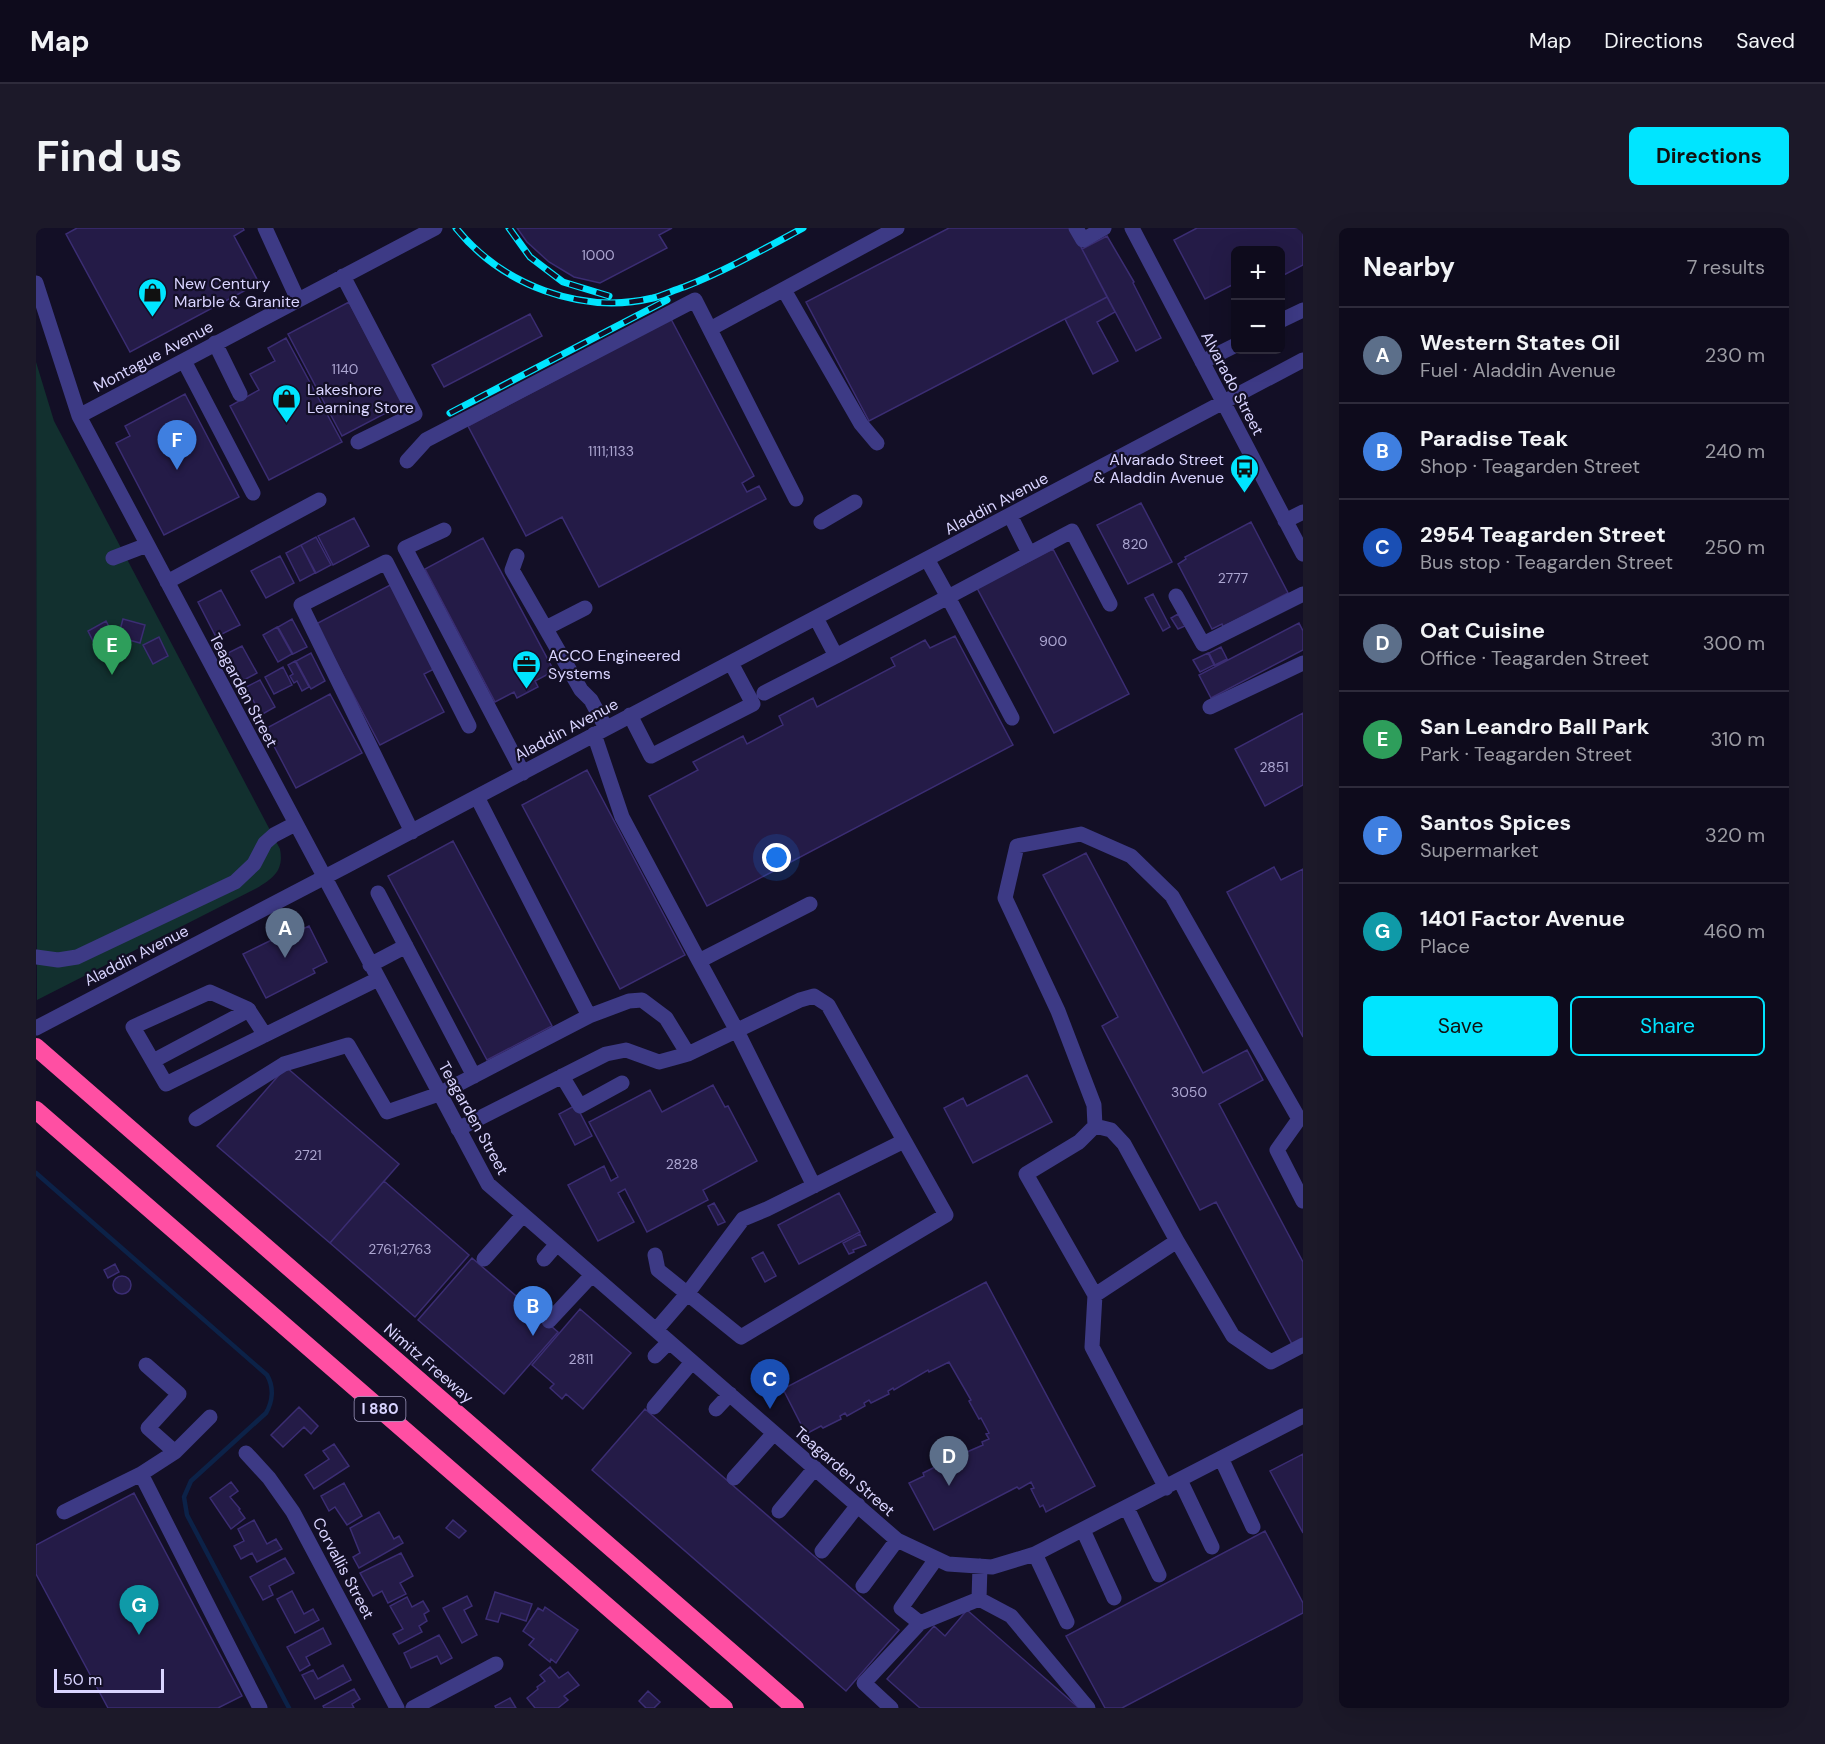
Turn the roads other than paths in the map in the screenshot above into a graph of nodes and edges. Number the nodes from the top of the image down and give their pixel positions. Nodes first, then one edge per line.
1 (265, 228) edge
2 (435, 228) edge
3 (897, 228) edge
4 (1077, 228) edge
5 (1104, 228) edge
6 (1132, 228) edge
7 (343, 276) junction
8 (36, 283) edge
9 (784, 290) junction
10 (298, 300) junction
11 (1303, 310) edge
12 (1285, 319) edge
13 (710, 329) junction
14 (215, 343) junction
15 (1231, 348) edge
16 (1303, 360) edge
17 (184, 361) junction
18 (1202, 362) junction
19 (240, 394) dead end
20 (1223, 403) junction
21 (79, 416) junction
22 (358, 442) dead end
23 (877, 443) dead end
24 (407, 461) dead end
25 (253, 493) dead end
26 (796, 499) dead end
27 (319, 500) dead end
28 (855, 502) dead end
29 (1303, 512) edge
30 (1010, 515) junction
31 (1285, 520) junction
32 (822, 522) dead end
33 (444, 530) dead end
34 (147, 544) junction
35 (1029, 553) junction
36 (1303, 554) edge
37 (517, 556) dead end
38 (113, 558) dead end
39 (927, 560) junction
40 (167, 582) junction
41 (1303, 594) edge
42 (1176, 596) dead end
43 (948, 597) junction
44 (1110, 604) dead end
45 (585, 608) dead end
46 (816, 618) junction
47 (546, 628) junction
48 (836, 656) junction
49 (731, 663) junction
50 (1303, 663) edge
51 (764, 693) dead end
52 (1210, 707) dead end
53 (630, 715) junction
54 (1012, 718) dead end
55 (469, 726) dead end
56 (599, 732) junction
57 (523, 773) junction
58 (477, 797) junction
59 (295, 824) junction
60 (412, 832) junction
61 (324, 878) junction
62 (378, 893) dead end
63 (810, 904) dead end
64 (406, 946) junction
65 (36, 957) edge
66 (699, 961) junction
67 (370, 965) junction
68 (378, 979) junction
69 (249, 1010) junction
70 (589, 1016) junction
71 (36, 1028) edge
72 (736, 1031) junction
73 (265, 1035) junction
74 (36, 1047) edge
75 (688, 1054) junction
76 (153, 1061) junction
77 (474, 1076) junction
78 (562, 1076) junction
79 (622, 1083) dead end
80 (439, 1094) junction
81 (36, 1110) edge
82 (196, 1119) dead end
83 (1095, 1126) junction
84 (458, 1129) junction
85 (904, 1141) junction
86 (814, 1186) junction
87 (1303, 1201) edge
88 (523, 1215) junction
89 (1177, 1241) junction
90 (556, 1244) junction
91 (656, 1255) dead end
92 (484, 1259) dead end
93 (544, 1259) dead end
94 (592, 1275) junction
95 (687, 1294) junction
96 (1095, 1295) junction
97 (549, 1322) dead end
98 (656, 1330) junction
99 (669, 1341) junction
100 (1303, 1345) edge
101 (655, 1356) dead end
102 (692, 1362) junction
103 (146, 1365) dead end
104 (730, 1394) junction
105 (654, 1407) dead end
106 (716, 1408) dead end
107 (1303, 1416) edge
108 (210, 1417) dead end
109 (774, 1433) junction
110 (176, 1452) junction
111 (246, 1453) dead end
112 (1221, 1458) junction
113 (815, 1468) junction
114 (141, 1474) junction
115 (734, 1478) dead end
116 (1180, 1480) junction
117 (1166, 1488) junction
118 (858, 1505) junction
119 (1127, 1508) junction
120 (779, 1511) dead end
121 (64, 1512) dead end
122 (1253, 1527) dead end
123 (1083, 1530) junction
124 (897, 1540) junction
125 (1212, 1547) dead end
126 (822, 1551) dead end
127 (1035, 1554) junction
128 (936, 1559) junction
129 (980, 1566) junction
130 (1159, 1575) dead end
131 (863, 1586) dead end
132 (1114, 1598) dead end
133 (980, 1599) junction
134 (1067, 1622) dead end
135 (920, 1623) junction
136 (496, 1664) dead end
137 (260, 1708) edge
138 (397, 1708) edge
139 (413, 1708) edge
140 (724, 1708) edge
141 (795, 1708) edge
142 (891, 1708) edge
143 (1088, 1708) edge

1 - 10 street
2 - 7 street, Montague Avenue
3 - 9 street
4 - 5 street
6 - 18 street, Alvarado Street
7 - 10 street, Montague Avenue
7 - 22 street
8 - 21 street, Teagarden Street
9 - 13 street
9 - 23 street
10 - 14 street, Montague Avenue
11 - 12 street
13 - 24 street
13 - 26 street
14 - 17 street, Montague Avenue
14 - 19 street
15 - 18 street
16 - 20 street, Aladdin Avenue
17 - 21 street, Montague Avenue
17 - 25 street
18 - 20 street, Alvarado Street
20 - 30 street, Aladdin Avenue
20 - 31 street, Alvarado Street
21 - 34 street, Teagarden Street
27 - 40 street
28 - 32 street
29 - 31 street
30 - 35 street
30 - 39 street, Aladdin Avenue
31 - 36 street, Alvarado Street
33 - 57 street
34 - 38 street
34 - 40 street, Teagarden Street
35 - 43 street
35 - 44 street
37 - 47 street
39 - 43 street
39 - 46 street, Aladdin Avenue
40 - 59 street, Teagarden Street
41 - 42 street
43 - 48 street
43 - 54 street
45 - 47 street
46 - 48 street
46 - 49 street, Aladdin Avenue
47 - 56 street
48 - 51 street
49 - 53 street, Aladdin Avenue
49 - 53 street
50 - 52 street
53 - 56 street, Aladdin Avenue
55 - 60 street
56 - 57 street, Aladdin Avenue
56 - 66 street
57 - 58 street, Aladdin Avenue
58 - 60 street, Aladdin Avenue
58 - 70 street
59 - 61 street, Teagarden Street
59 - 65 street
60 - 61 street, Aladdin Avenue
61 - 67 street, Teagarden Street
61 - 71 street, Aladdin Avenue
62 - 64 street
63 - 66 street
64 - 67 street
64 - 77 street
66 - 72 street
67 - 68 street, Teagarden Street
68 - 73 street
68 - 80 street, Teagarden Street
69 - 73 street
69 - 76 street
69 - 76 street
70 - 75 street
70 - 77 street
72 - 75 street
72 - 85 street
72 - 86 street
73 - 76 street
74 - 141 highway, Nimitz Freeway / I 880
75 - 78 street
77 - 80 street
78 - 79 street
78 - 84 street
80 - 82 street
80 - 84 street, Teagarden Street
81 - 140 highway, I 880
83 - 87 street
83 - 89 street
83 - 96 street
84 - 88 street, Teagarden Street
85 - 86 street
85 - 95 street
86 - 95 street
88 - 90 street, Teagarden Street
88 - 92 street
89 - 96 street
89 - 100 street
90 - 93 street
90 - 94 street, Teagarden Street
91 - 95 street
94 - 97 street
94 - 98 street, Teagarden Street
95 - 98 street
96 - 117 street
98 - 99 street, Teagarden Street
99 - 101 street
99 - 102 street, Teagarden Street
102 - 104 street, Teagarden Street
102 - 105 street
103 - 110 street
104 - 106 street
104 - 109 street, Teagarden Street
107 - 112 street, Teagarden Street
108 - 110 street
109 - 113 street, Teagarden Street
109 - 115 street
110 - 114 street
111 - 138 street, Corvallis Street
112 - 116 street, Teagarden Street
112 - 122 street
113 - 118 street, Teagarden Street
113 - 120 street
114 - 121 street
114 - 137 street
116 - 117 street, Teagarden Street
116 - 125 street
117 - 119 street, Teagarden Street
118 - 124 street, Teagarden Street
118 - 126 street
119 - 123 street, Teagarden Street
119 - 130 street
123 - 127 street, Teagarden Street
123 - 132 street
124 - 128 street, Teagarden Street
124 - 131 street
127 - 129 street, Teagarden Street
127 - 134 street
128 - 129 street, Teagarden Street
128 - 135 street
129 - 133 street
133 - 135 street
133 - 143 street
135 - 142 street
136 - 139 street

